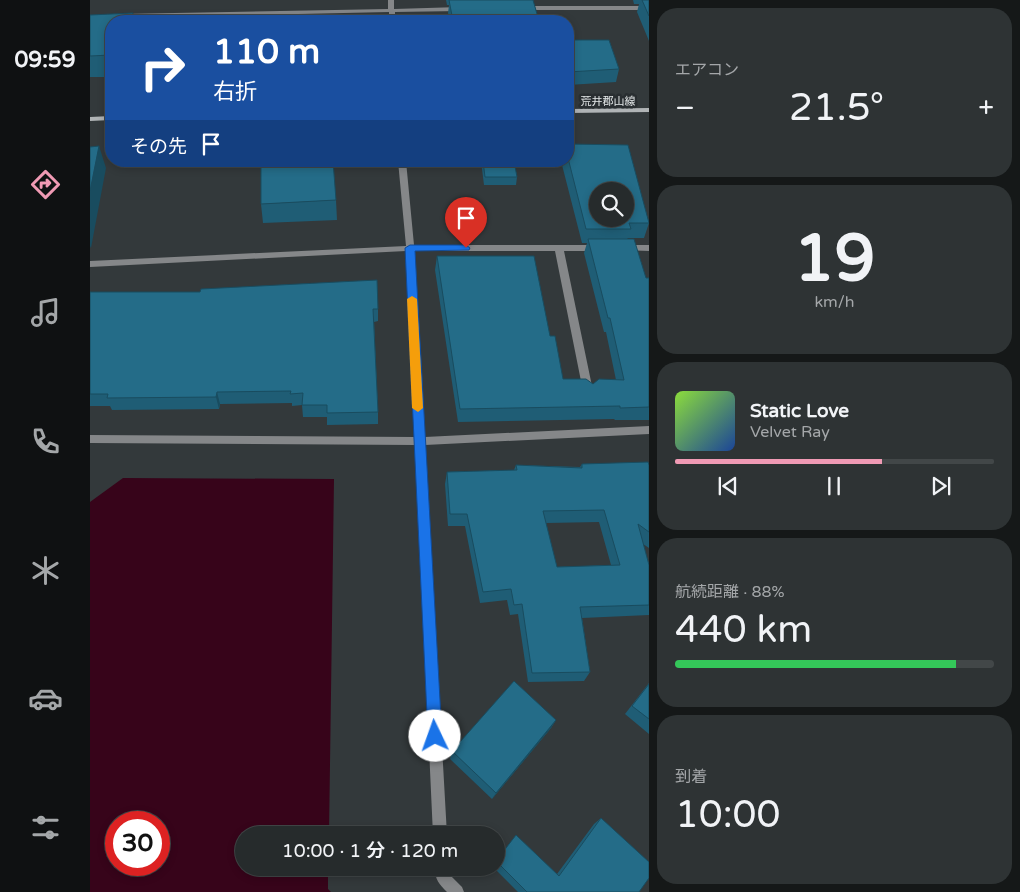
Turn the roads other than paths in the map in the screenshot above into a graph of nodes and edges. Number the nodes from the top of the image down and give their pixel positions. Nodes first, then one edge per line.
1 (391, 0) edge
2 (510, 8) edge
3 (649, 8) edge
4 (391, 9) junction
5 (470, 9) edge
6 (180, 15) edge
7 (392, 15) edge
8 (649, 110) edge
9 (574, 111) edge
10 (105, 118) edge
11 (90, 119) edge
12 (403, 167) edge
13 (410, 248) junction
14 (559, 248) junction
15 (609, 248) edge
16 (619, 248) edge
17 (649, 248) edge
18 (90, 264) edge
19 (588, 391) edge
20 (649, 430) edge
21 (90, 440) edge
22 (420, 440) junction
23 (440, 826) edge
24 (442, 876) edge
25 (457, 892) edge

1 - 4 street
2 - 3 street
4 - 5 street
4 - 6 street
4 - 7 street
8 - 9 main road, 荒井郡山線
10 - 11 main road
12 - 13 street
13 - 14 street
13 - 18 street
13 - 22 street
14 - 15 street
14 - 19 street
16 - 17 street
20 - 22 street
21 - 22 street
22 - 23 street
24 - 25 street

